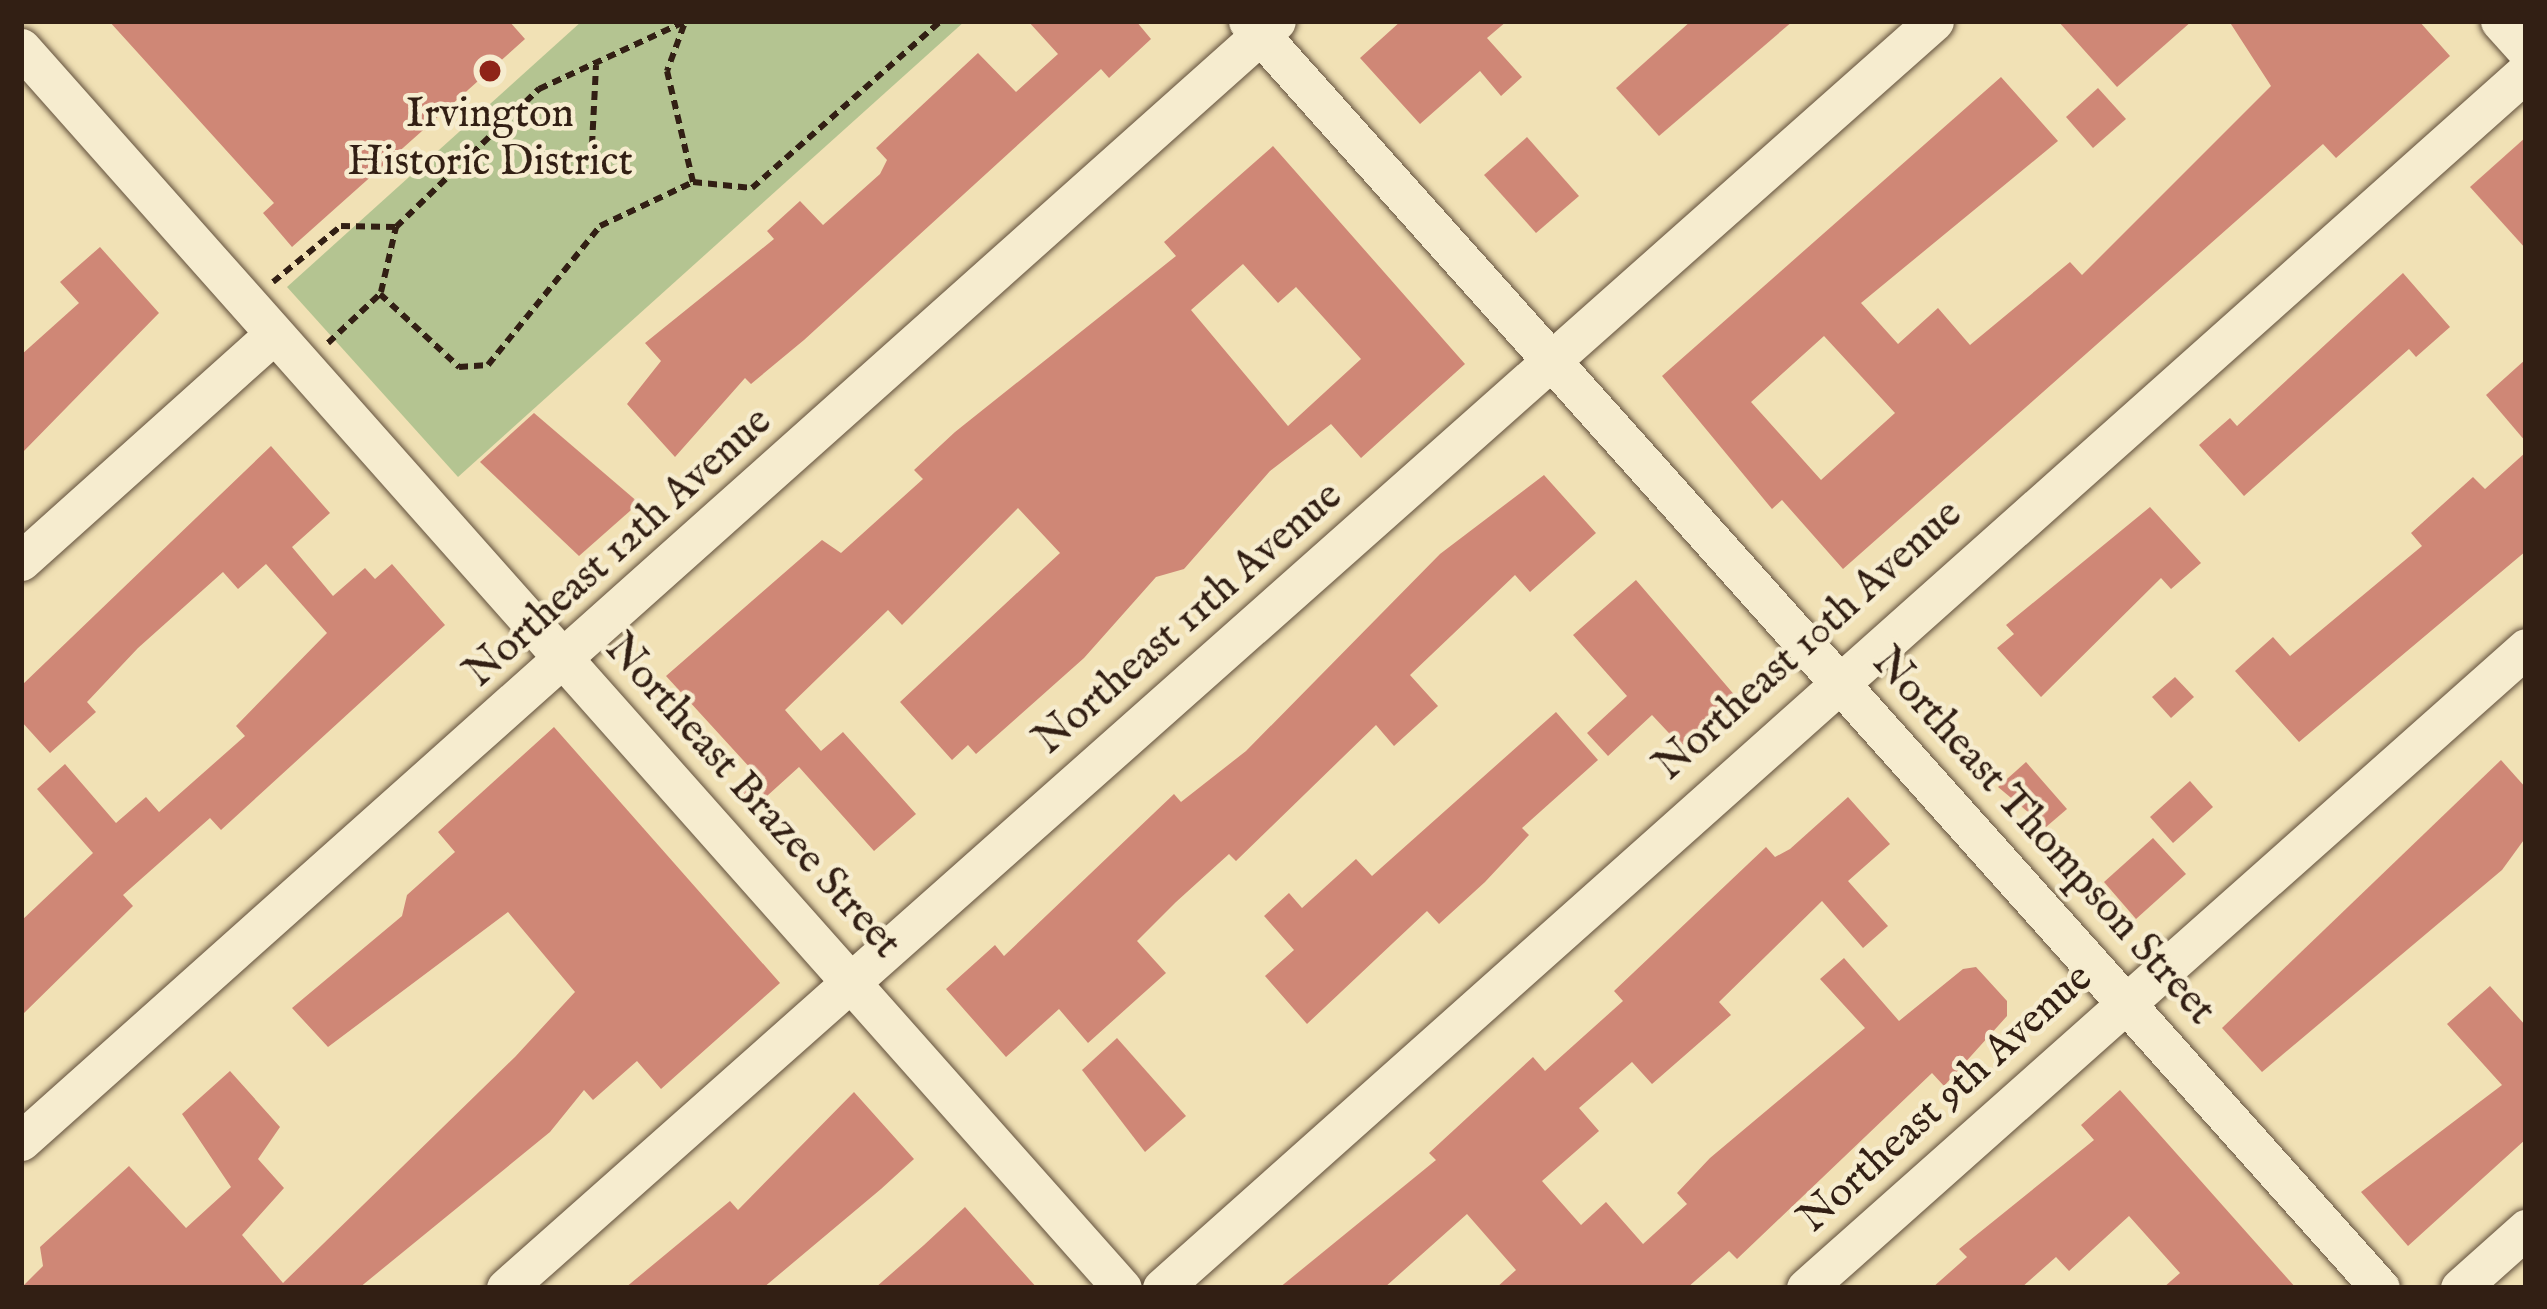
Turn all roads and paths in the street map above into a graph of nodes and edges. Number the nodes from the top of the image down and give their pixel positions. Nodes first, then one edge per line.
1 (686, 21) edge
2 (940, 21) edge
3 (1934, 21) edge
4 (2500, 21) edge
5 (1261, 26) edge
6 (21, 48) edge
7 (2526, 50) edge
8 (596, 64) junction
9 (2526, 72) edge
10 (592, 146) dead end
11 (693, 182) junction
12 (396, 226) junction
13 (380, 294) junction
14 (248, 304) junction
15 (274, 334) junction
16 (1553, 363) junction
17 (303, 366) junction
18 (21, 561) edge
19 (2526, 648) edge
20 (566, 662) junction
21 (1838, 678) junction
22 (850, 979) junction
23 (2126, 1003) junction
24 (21, 1141) edge
25 (2526, 1229) edge
26 (506, 1288) edge
27 (1122, 1288) edge
28 (1162, 1288) edge
29 (1806, 1288) edge
30 (2380, 1288) edge
31 (2460, 1288) edge

1 - 8 path
1 - 11 path
2 - 11 path
3 - 16 street, Northeast 11th Avenue
4 - 7 street
5 - 16 street, Northeast Thompson Street
5 - 20 street, Northeast 12th Avenue
6 - 14 street, Northeast Brazee Street
8 - 10 path
8 - 12 path
9 - 21 street, Northeast 10th Avenue
11 - 13 path
12 - 13 path
12 - 14 path
13 - 17 path
14 - 15 street, Northeast Brazee Street
15 - 17 street, Northeast Brazee Street
15 - 18 street
16 - 21 street, Northeast Thompson Street
16 - 22 street, Northeast 11th Avenue
17 - 20 street, Northeast Brazee Street
19 - 23 street, Northeast 9th Avenue
20 - 22 street, Northeast Brazee Street
20 - 24 street, Northeast 12th Avenue
21 - 23 street, Northeast Thompson Street
21 - 28 street, Northeast 10th Avenue
22 - 26 street, Northeast 11th Avenue
22 - 27 street, Northeast Brazee Street
23 - 29 street, Northeast 9th Avenue
23 - 30 street, Northeast Thompson Street
25 - 31 street

